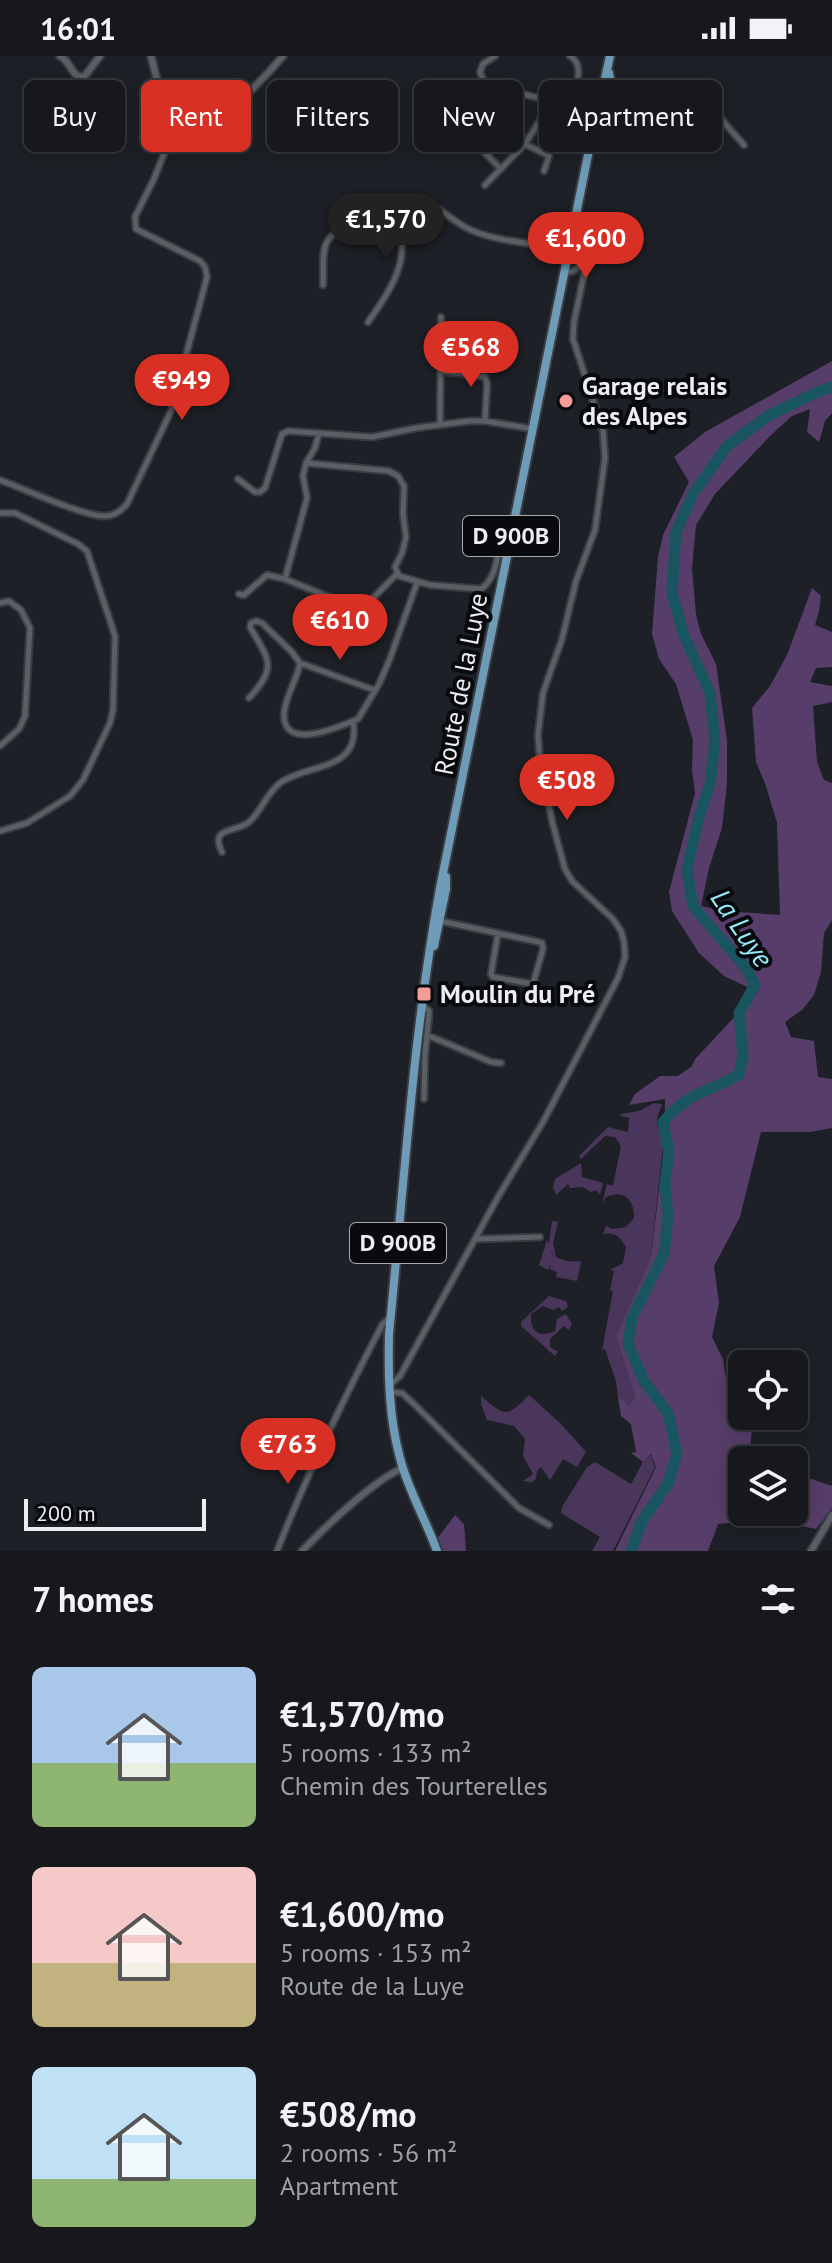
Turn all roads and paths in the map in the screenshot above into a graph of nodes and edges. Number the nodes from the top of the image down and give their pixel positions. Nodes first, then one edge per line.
1 (60, 56) edge
2 (100, 56) edge
3 (151, 56) edge
4 (283, 56) edge
5 (495, 56) edge
6 (570, 56) edge
7 (610, 56) edge
8 (608, 68) junction
9 (157, 80) edge
10 (577, 80) edge
11 (605, 80) edge
12 (611, 80) edge
13 (251, 90) edge
14 (539, 96) edge
15 (722, 120) edge
16 (539, 122) edge
17 (525, 144) junction
18 (744, 145) dead end
19 (165, 152) edge
20 (484, 152) edge
21 (589, 152) edge
22 (501, 169) junction
23 (544, 171) dead end
24 (485, 185) dead end
25 (397, 199) junction
26 (575, 216) junction
27 (568, 249) junction
28 (585, 252) junction
29 (564, 272) junction
30 (323, 285) dead end
31 (441, 317) dead end
32 (368, 322) dead end
33 (441, 371) junction
34 (485, 421) junction
35 (440, 425) junction
36 (533, 429) junction
37 (319, 433) junction
38 (306, 463) junction
39 (238, 479) dead end
40 (0, 480) edge
41 (0, 513) edge
42 (510, 538) junction
43 (397, 574) junction
44 (285, 579) junction
45 (417, 583) junction
46 (239, 594) dead end
47 (0, 603) edge
48 (300, 663) junction
49 (374, 690) junction
50 (249, 698) dead end
51 (353, 721) junction
52 (0, 746) edge
53 (0, 831) edge
54 (222, 852) dead end
55 (437, 920) junction
56 (498, 933) junction
57 (423, 1006) junction
58 (427, 1035) junction
59 (501, 1063) dead end
60 (424, 1099) dead end
61 (540, 1237) dead end
62 (475, 1239) junction
63 (391, 1317) junction
64 (389, 1389) junction
65 (403, 1468) junction
66 (832, 1515) edge
67 (549, 1525) dead end
68 (277, 1551) edge
69 (302, 1551) edge
70 (437, 1551) edge
71 (811, 1551) edge

1 - 2 street
3 - 9 street
4 - 13 street
5 - 14 street
6 - 10 street
7 - 8 main road
8 - 11 main road
8 - 12 main road
15 - 18 street
16 - 17 street
17 - 22 street
17 - 23 street
19 - 40 street
20 - 22 street
21 - 26 main road, Route de la Luye / D 900B
22 - 24 street
25 - 27 street
25 - 30 street
25 - 32 street
26 - 27 main road, Route de la Luye / D 900B
26 - 28 street
27 - 29 main road, Route de la Luye / D 900B
28 - 29 street
28 - 62 street
29 - 36 main road, Route de la Luye / D 900B
31 - 33 street
33 - 34 street
33 - 35 street
34 - 35 street
34 - 36 street
35 - 37 street
36 - 42 main road, Route de la Luye / D 900B
37 - 38 street
37 - 39 street
38 - 43 street
38 - 44 street
41 - 53 street
42 - 45 street
42 - 55 main road, Route de la Luye / D 900B
43 - 44 street
43 - 45 street
44 - 46 street
45 - 49 street
47 - 52 street
48 - 49 street
48 - 50 street
48 - 51 street
49 - 51 street
51 - 54 street
55 - 56 street
55 - 57 main road, Route de la Luye / D 900B
56 - 56 street
57 - 58 street
57 - 63 main road, Route de la Luye / D 900B
58 - 59 street
58 - 60 street
61 - 62 street
62 - 64 street
63 - 64 main road, Route de la Luye / D 900B
63 - 68 street
64 - 65 main road, Route de la Luye / D 900B
64 - 67 street
65 - 69 street
65 - 70 main road, Route de la Luye / D 900B
66 - 71 street

